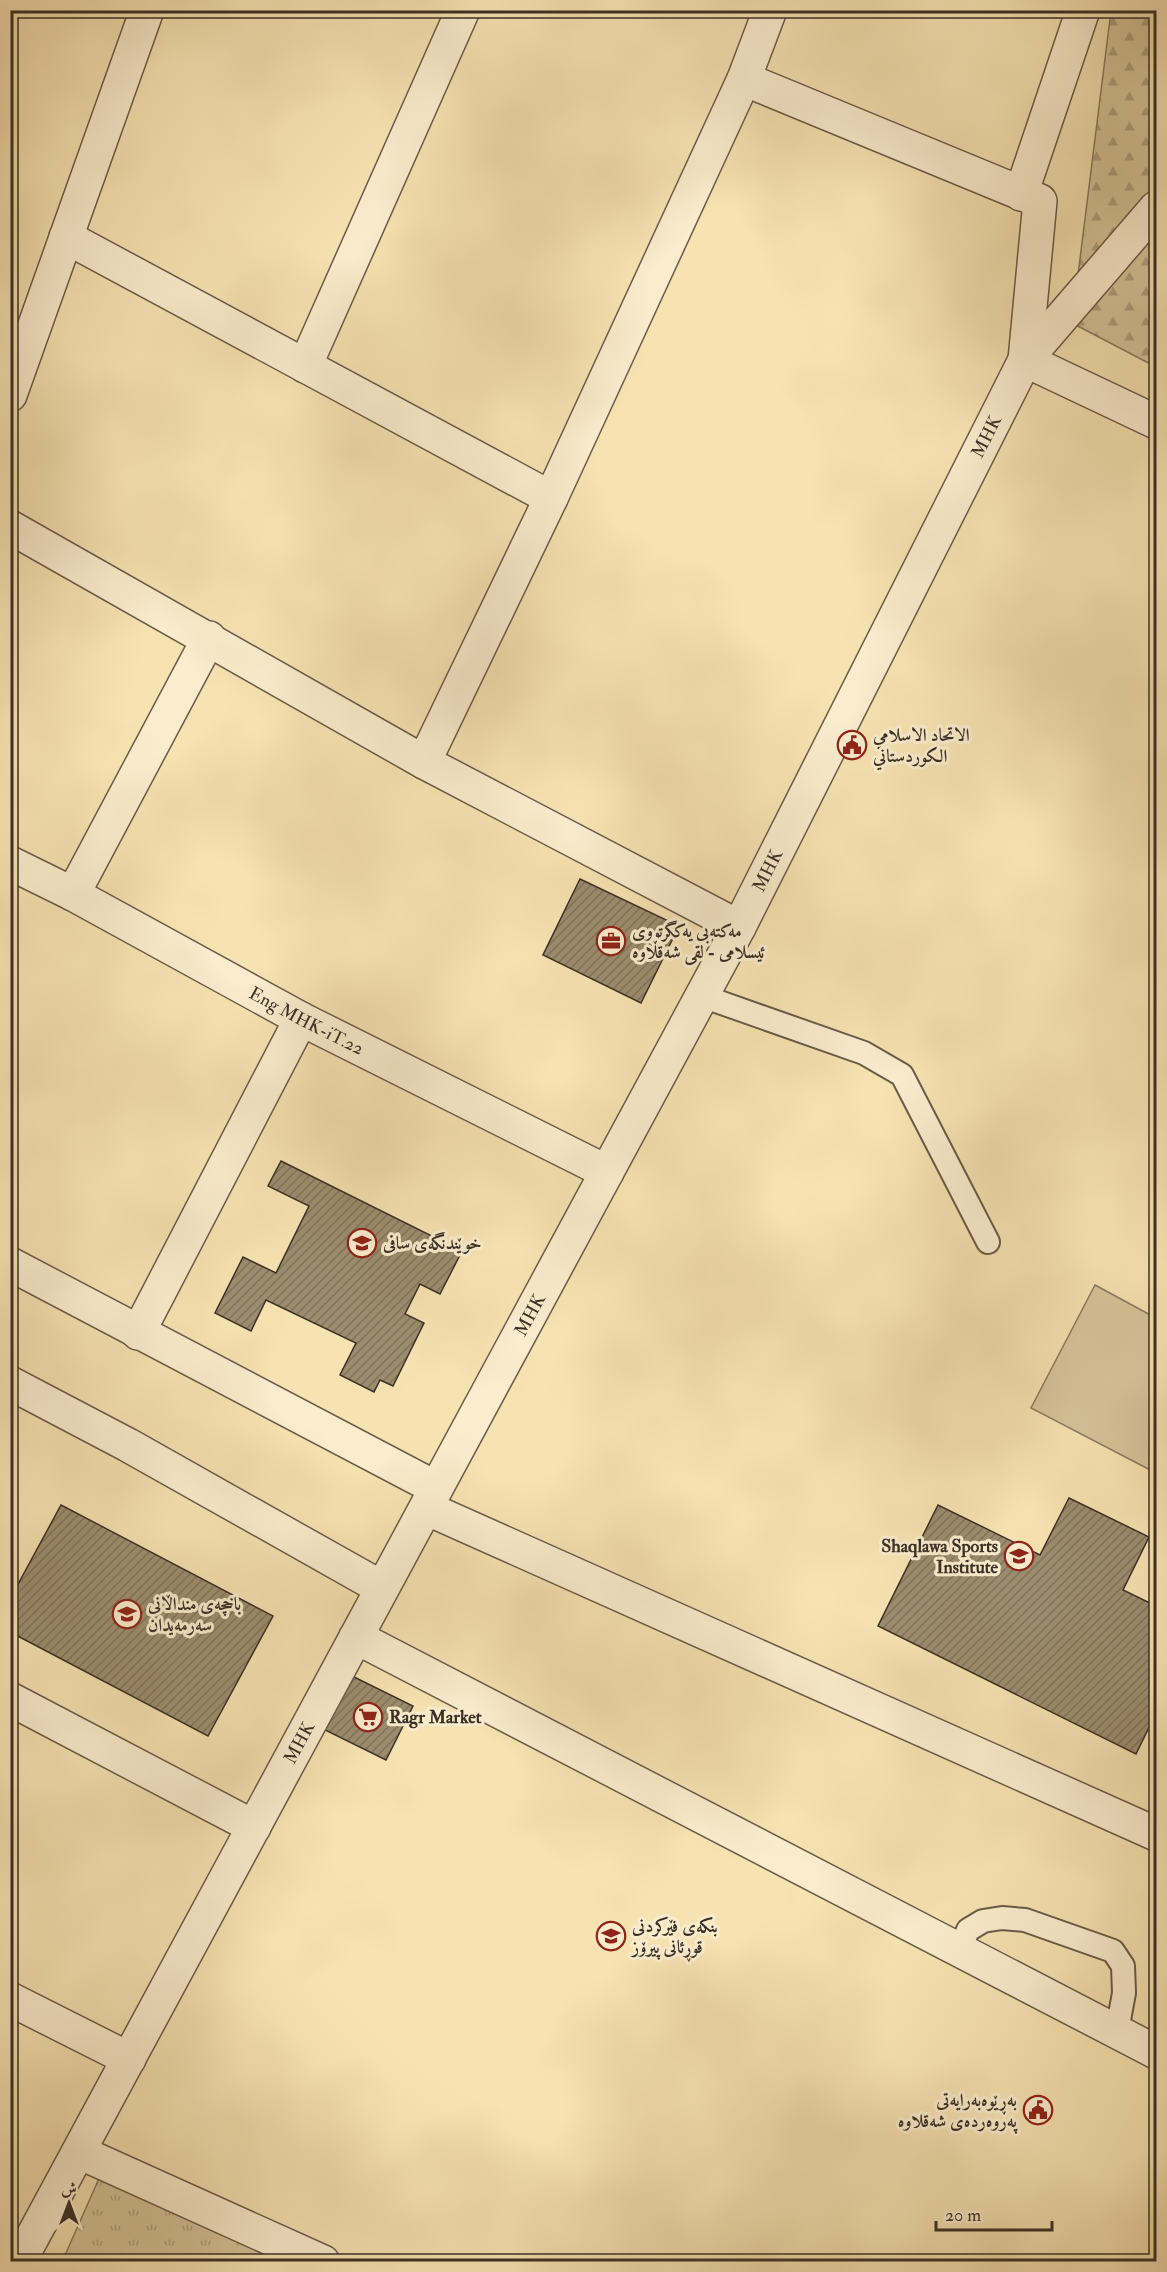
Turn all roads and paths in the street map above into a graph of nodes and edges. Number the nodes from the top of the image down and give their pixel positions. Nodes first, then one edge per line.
1 (147, 10) edge
2 (463, 10) edge
3 (770, 10) edge
4 (1083, 10) edge
5 (744, 79) junction
6 (1021, 194) junction
7 (1156, 208) edge
8 (66, 237) junction
9 (1025, 360) junction
10 (305, 366) junction
11 (10, 395) edge
12 (1156, 422) edge
13 (551, 498) junction
14 (10, 527) edge
15 (209, 638) junction
16 (424, 762) junction
17 (10, 862) edge
18 (73, 894) junction
19 (739, 927) junction
20 (702, 996) junction
21 (301, 1019) junction
22 (607, 1172) junction
23 (988, 1242) dead end
24 (10, 1264) edge
25 (138, 1332) junction
26 (10, 1383) edge
27 (431, 1498) junction
28 (382, 1588) junction
29 (356, 1637) junction
30 (10, 1700) edge
31 (254, 1827) junction
32 (1156, 1834) edge
33 (960, 1949) junction
34 (10, 2000) edge
35 (1117, 2031) junction
36 (1156, 2052) edge
37 (129, 2059) junction
38 (79, 2152) junction
39 (19, 2262) edge
40 (323, 2262) edge

1 - 8 street
2 - 10 street
3 - 5 street
4 - 6 street
5 - 6 street
5 - 13 street
6 - 9 street
7 - 9 street
8 - 10 street
8 - 11 street
9 - 12 street
9 - 19 street, MHK
10 - 13 street
13 - 16 street
14 - 15 street
15 - 16 street
15 - 18 street
16 - 19 street
17 - 18 street, Eng MHK-iT.22
18 - 21 street, Eng MHK-iT.22
19 - 20 street, MHK
20 - 22 street, MHK
20 - 23 lane
21 - 22 street, Eng MHK-iT.22
21 - 25 street
22 - 27 street, MHK
24 - 25 street
25 - 27 street
26 - 28 street
27 - 28 street, MHK
27 - 32 street
28 - 29 street, MHK
29 - 31 street, MHK
29 - 33 street
30 - 31 street
31 - 37 street, MHK
33 - 35 street
33 - 35 lane
34 - 37 street
35 - 36 street
37 - 38 street, MHK
38 - 39 street, MHK
38 - 40 street

